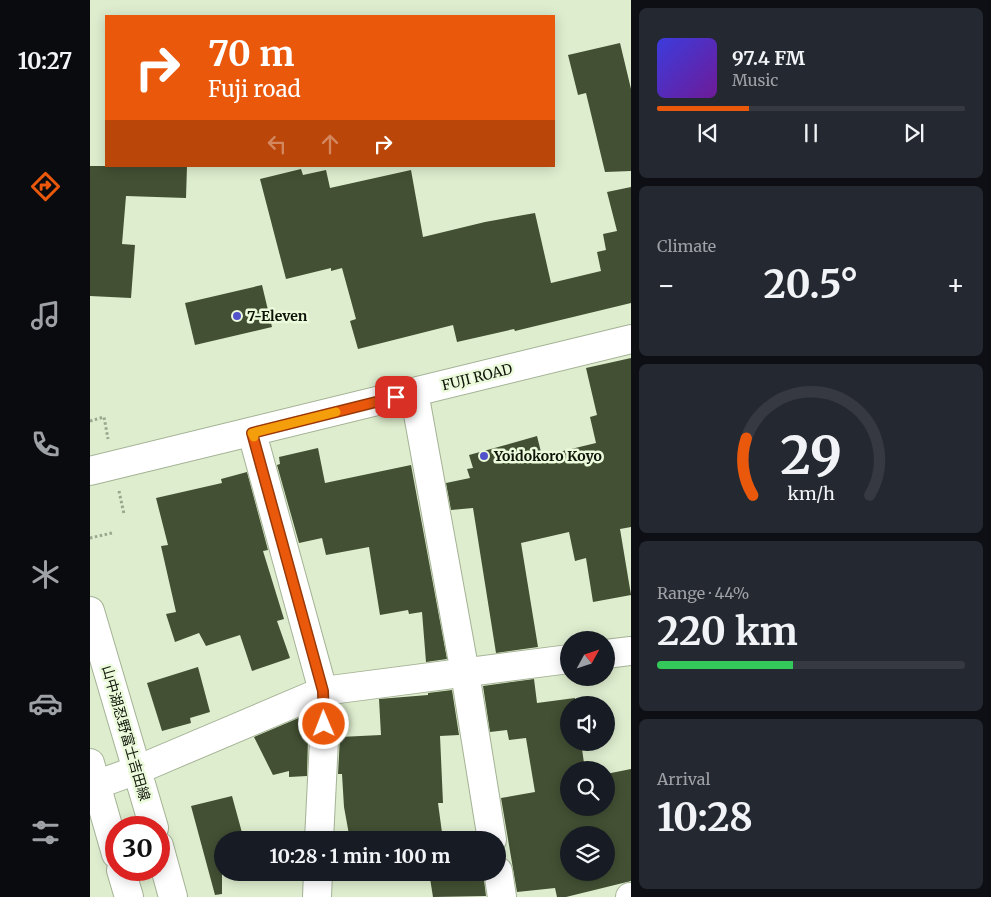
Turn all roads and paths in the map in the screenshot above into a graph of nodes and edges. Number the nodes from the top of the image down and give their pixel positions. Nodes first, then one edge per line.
1 (631, 339) edge
2 (414, 392) junction
3 (104, 417) dead end
4 (90, 420) edge
5 (252, 433) junction
6 (90, 471) edge
7 (112, 533) dead end
8 (90, 538) edge
9 (90, 611) edge
10 (631, 651) edge
11 (615, 653) edge
12 (560, 660) edge
13 (465, 673) junction
14 (323, 691) junction
15 (137, 770) junction
16 (92, 779) edge
17 (150, 816) edge
18 (105, 820) edge
19 (319, 831) edge
20 (491, 831) edge
21 (124, 881) edge
22 (169, 881) edge
23 (318, 881) edge
24 (500, 881) edge
25 (129, 897) edge
26 (174, 897) edge
27 (317, 897) edge
28 (502, 897) edge

1 - 2 main road, FUJI ROAD
2 - 5 main road, FUJI ROAD
2 - 13 main road
3 - 4 path
5 - 6 main road, FUJI ROAD
5 - 14 main road
7 - 8 path
9 - 15 main road, 山中湖忍野富士吉田線
10 - 11 main road
12 - 13 main road
13 - 14 main road
13 - 20 main road
14 - 15 main road
14 - 19 main road
15 - 16 main road
15 - 17 main road, 山中湖忍野富士吉田線
16 - 18 main road
21 - 25 main road
22 - 26 main road
23 - 27 main road
24 - 28 main road

